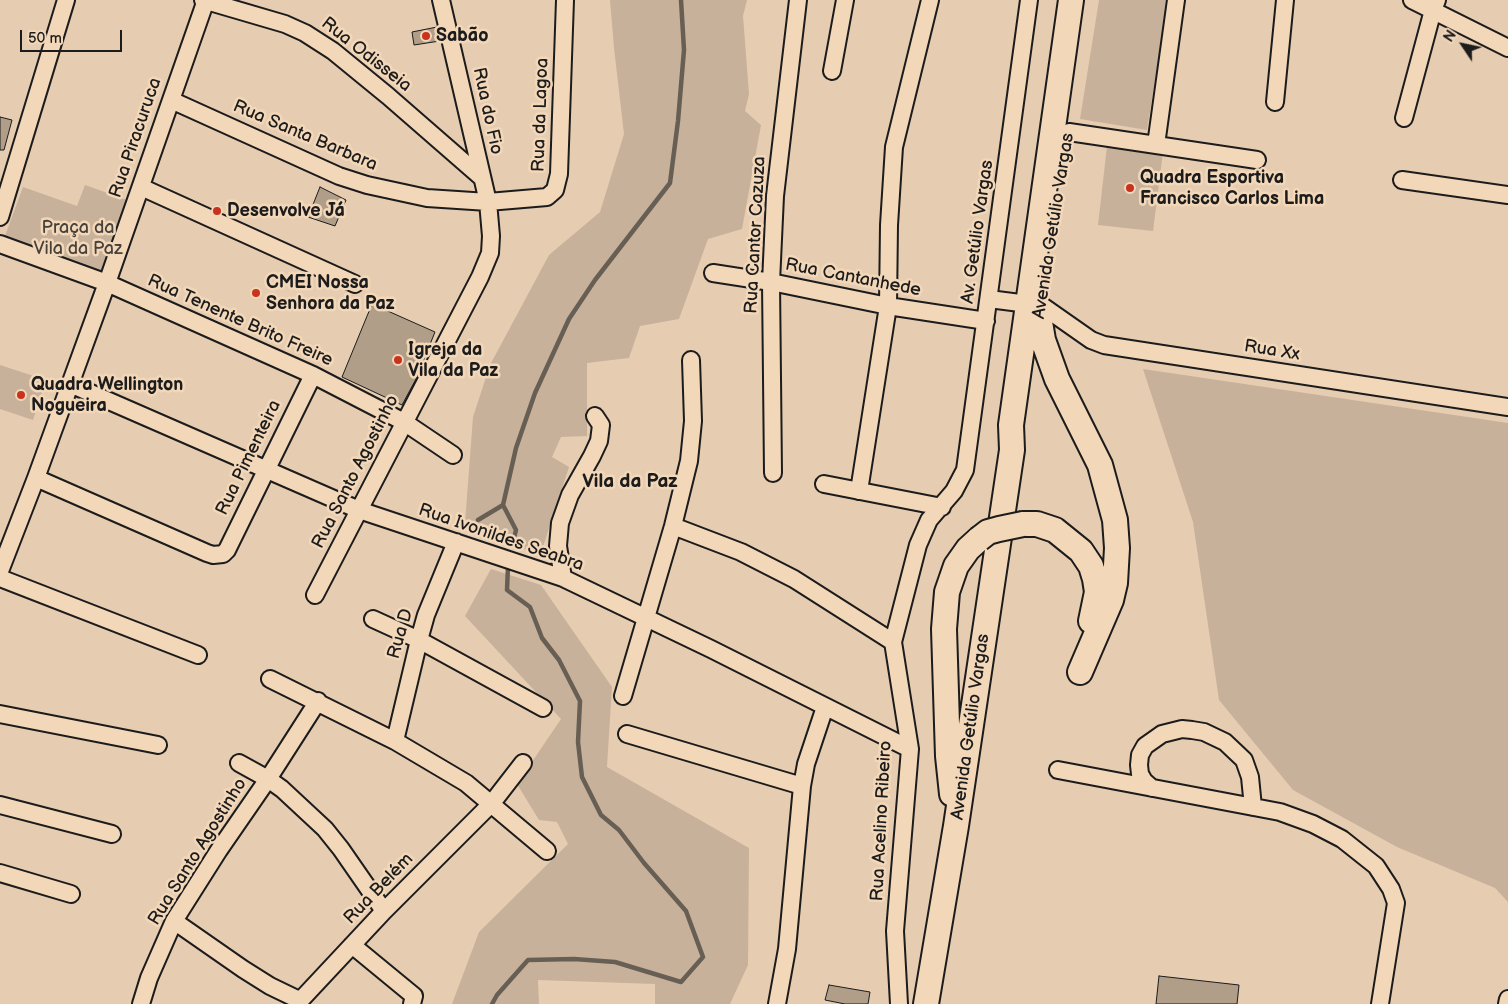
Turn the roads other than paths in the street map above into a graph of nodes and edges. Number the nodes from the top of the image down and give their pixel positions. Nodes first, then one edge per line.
1 (66, 0) edge
2 (205, 0) edge
3 (441, 0) edge
4 (565, 0) edge
5 (798, 0) edge
6 (845, 0) edge
7 (930, 0) edge
8 (1029, 0) edge
9 (1071, 0) edge
10 (1086, 0) edge
11 (1176, 0) edge
12 (1285, 0) edge
13 (1412, 0) edge
14 (1435, 5) edge
15 (1508, 48) edge
16 (832, 71) dead end
17 (171, 100) junction
18 (1275, 102) dead end
19 (1404, 118) dead end
20 (1069, 132) junction
21 (1156, 145) junction
22 (1257, 160) dead end
23 (481, 177) junction
24 (1402, 180) dead end
25 (140, 187) junction
26 (1508, 195) edge
27 (488, 202) junction
28 (0, 217) edge
29 (0, 244) edge
30 (713, 273) dead end
31 (772, 282) junction
32 (107, 283) junction
33 (355, 284) dead end
34 (989, 300) junction
35 (888, 306) junction
36 (1036, 308) junction
37 (986, 321) junction
38 (691, 360) dead end
39 (313, 375) junction
40 (70, 384) junction
41 (1508, 407) edge
42 (595, 416) dead end
43 (404, 422) junction
44 (453, 455) dead end
45 (266, 469) junction
46 (773, 473) dead end
47 (36, 478) junction
48 (824, 484) dead end
49 (859, 491) junction
50 (942, 507) junction
51 (359, 510) junction
52 (673, 526) junction
53 (456, 542) junction
54 (0, 571) edge
55 (0, 578) edge
56 (563, 578) junction
57 (314, 594) dead end
58 (647, 618) junction
59 (373, 619) dead end
60 (418, 640) junction
61 (893, 642) junction
62 (198, 655) dead end
63 (270, 679) dead end
64 (622, 696) dead end
65 (318, 701) junction
66 (825, 707) junction
67 (543, 708) dead end
68 (0, 714) edge
69 (627, 734) dead end
70 (395, 741) junction
71 (158, 745) dead end
72 (910, 749) junction
73 (239, 763) dead end
74 (523, 763) dead end
75 (1058, 770) dead end
76 (268, 779) junction
77 (802, 786) junction
78 (1152, 788) junction
79 (492, 803) junction
80 (0, 805) edge
81 (1253, 807) junction
82 (956, 826) junction
83 (112, 834) dead end
84 (547, 851) dead end
85 (0, 873) edge
86 (71, 894) dead end
87 (384, 911) junction
88 (174, 921) junction
89 (352, 945) junction
90 (1508, 1000) edge
91 (298, 1002) edge
92 (141, 1004) edge
93 (412, 1004) edge
94 (777, 1004) edge
95 (899, 1004) edge
96 (926, 1004) edge
97 (1380, 1004) edge
98 (1507, 1004) edge

1 - 28 street
2 - 17 street, Rua Piracuruca
2 - 23 street, Rua Odisseia
3 - 23 street, Rua do Fio
4 - 27 street, Rua da Lagoa
5 - 31 street, Rua Cantor Cazuza
6 - 16 street
7 - 35 street
8 - 34 street, Av. Getúlio Vargas
9 - 36 highway, Avenida Getúlio Vargas
10 - 20 highway, Avenida Getúlio Vargas
11 - 21 street
12 - 18 street
13 - 14 street
14 - 15 street
14 - 19 street
17 - 25 street, Rua Piracuruca
17 - 27 street, Rua Santa Barbara
20 - 21 street
20 - 36 highway, Avenida Getúlio Vargas
21 - 22 street
23 - 27 street, Rua do Fio
24 - 26 street
25 - 32 street, Rua Piracuruca
25 - 33 street
27 - 43 street, Rua Santo Agostinho
29 - 32 street, Rua Tenente Brito Freire
30 - 31 street, Rua Cantanhede
31 - 35 street, Rua Cantanhede
31 - 46 street, Rua Cantor Cazuza
32 - 39 street, Rua Tenente Brito Freire
32 - 40 street, Rua Piracuruca
34 - 36 street
34 - 37 street, Av. Getúlio Vargas
35 - 37 street, Rua Cantanhede
35 - 49 street
36 - 41 street, Rua Xx
36 - 82 highway, Avenida Getúlio Vargas
36 - 82 highway, bridge
37 - 50 street, Av. Getúlio Vargas
38 - 52 street
39 - 43 street, Rua Tenente Brito Freire
39 - 45 street, Rua Pimenteira
40 - 45 street, Rua Ivonildes Seabra
40 - 47 street, Rua Piracuruca
42 - 56 street
43 - 44 street, Rua Tenente Brito Freire
43 - 51 street, Rua Santo Agostinho
45 - 47 street, Rua Pimenteira
45 - 51 street, Rua Ivonildes Seabra
47 - 54 street, Rua Piracuruca
48 - 49 street
49 - 50 street
50 - 61 street
51 - 53 street, Rua Ivonildes Seabra
51 - 57 street, Rua Santo Agostinho
52 - 58 street
52 - 61 street
53 - 56 street, Rua Ivonildes Seabra
53 - 60 street, Rua D
55 - 62 street
56 - 58 street, Rua Ivonildes Seabra
58 - 64 street
58 - 66 street, Rua Ivonildes Seabra
59 - 60 street
60 - 67 street
60 - 70 street, Rua D
61 - 72 street, Rua Acelino Ribeiro
63 - 65 street
65 - 70 street
65 - 76 street, Rua Santo Agostinho
66 - 72 street, Rua Ivonildes Seabra
66 - 77 street
68 - 71 street
69 - 77 street
70 - 79 street
72 - 95 street, Rua Acelino Ribeiro
73 - 76 street
74 - 79 street, Rua Belém
75 - 78 street
76 - 87 street
76 - 88 street, Rua Santo Agostinho
77 - 94 street
78 - 81 street
78 - 81 street
79 - 84 street
79 - 87 street, Rua Belém
80 - 83 street
81 - 97 street
82 - 96 highway, Avenida Getúlio Vargas
85 - 86 street
87 - 89 street, Rua Belém
88 - 91 street
88 - 92 street, Rua Santo Agostinho
89 - 91 street, Rua Belém
89 - 93 street
90 - 98 street

